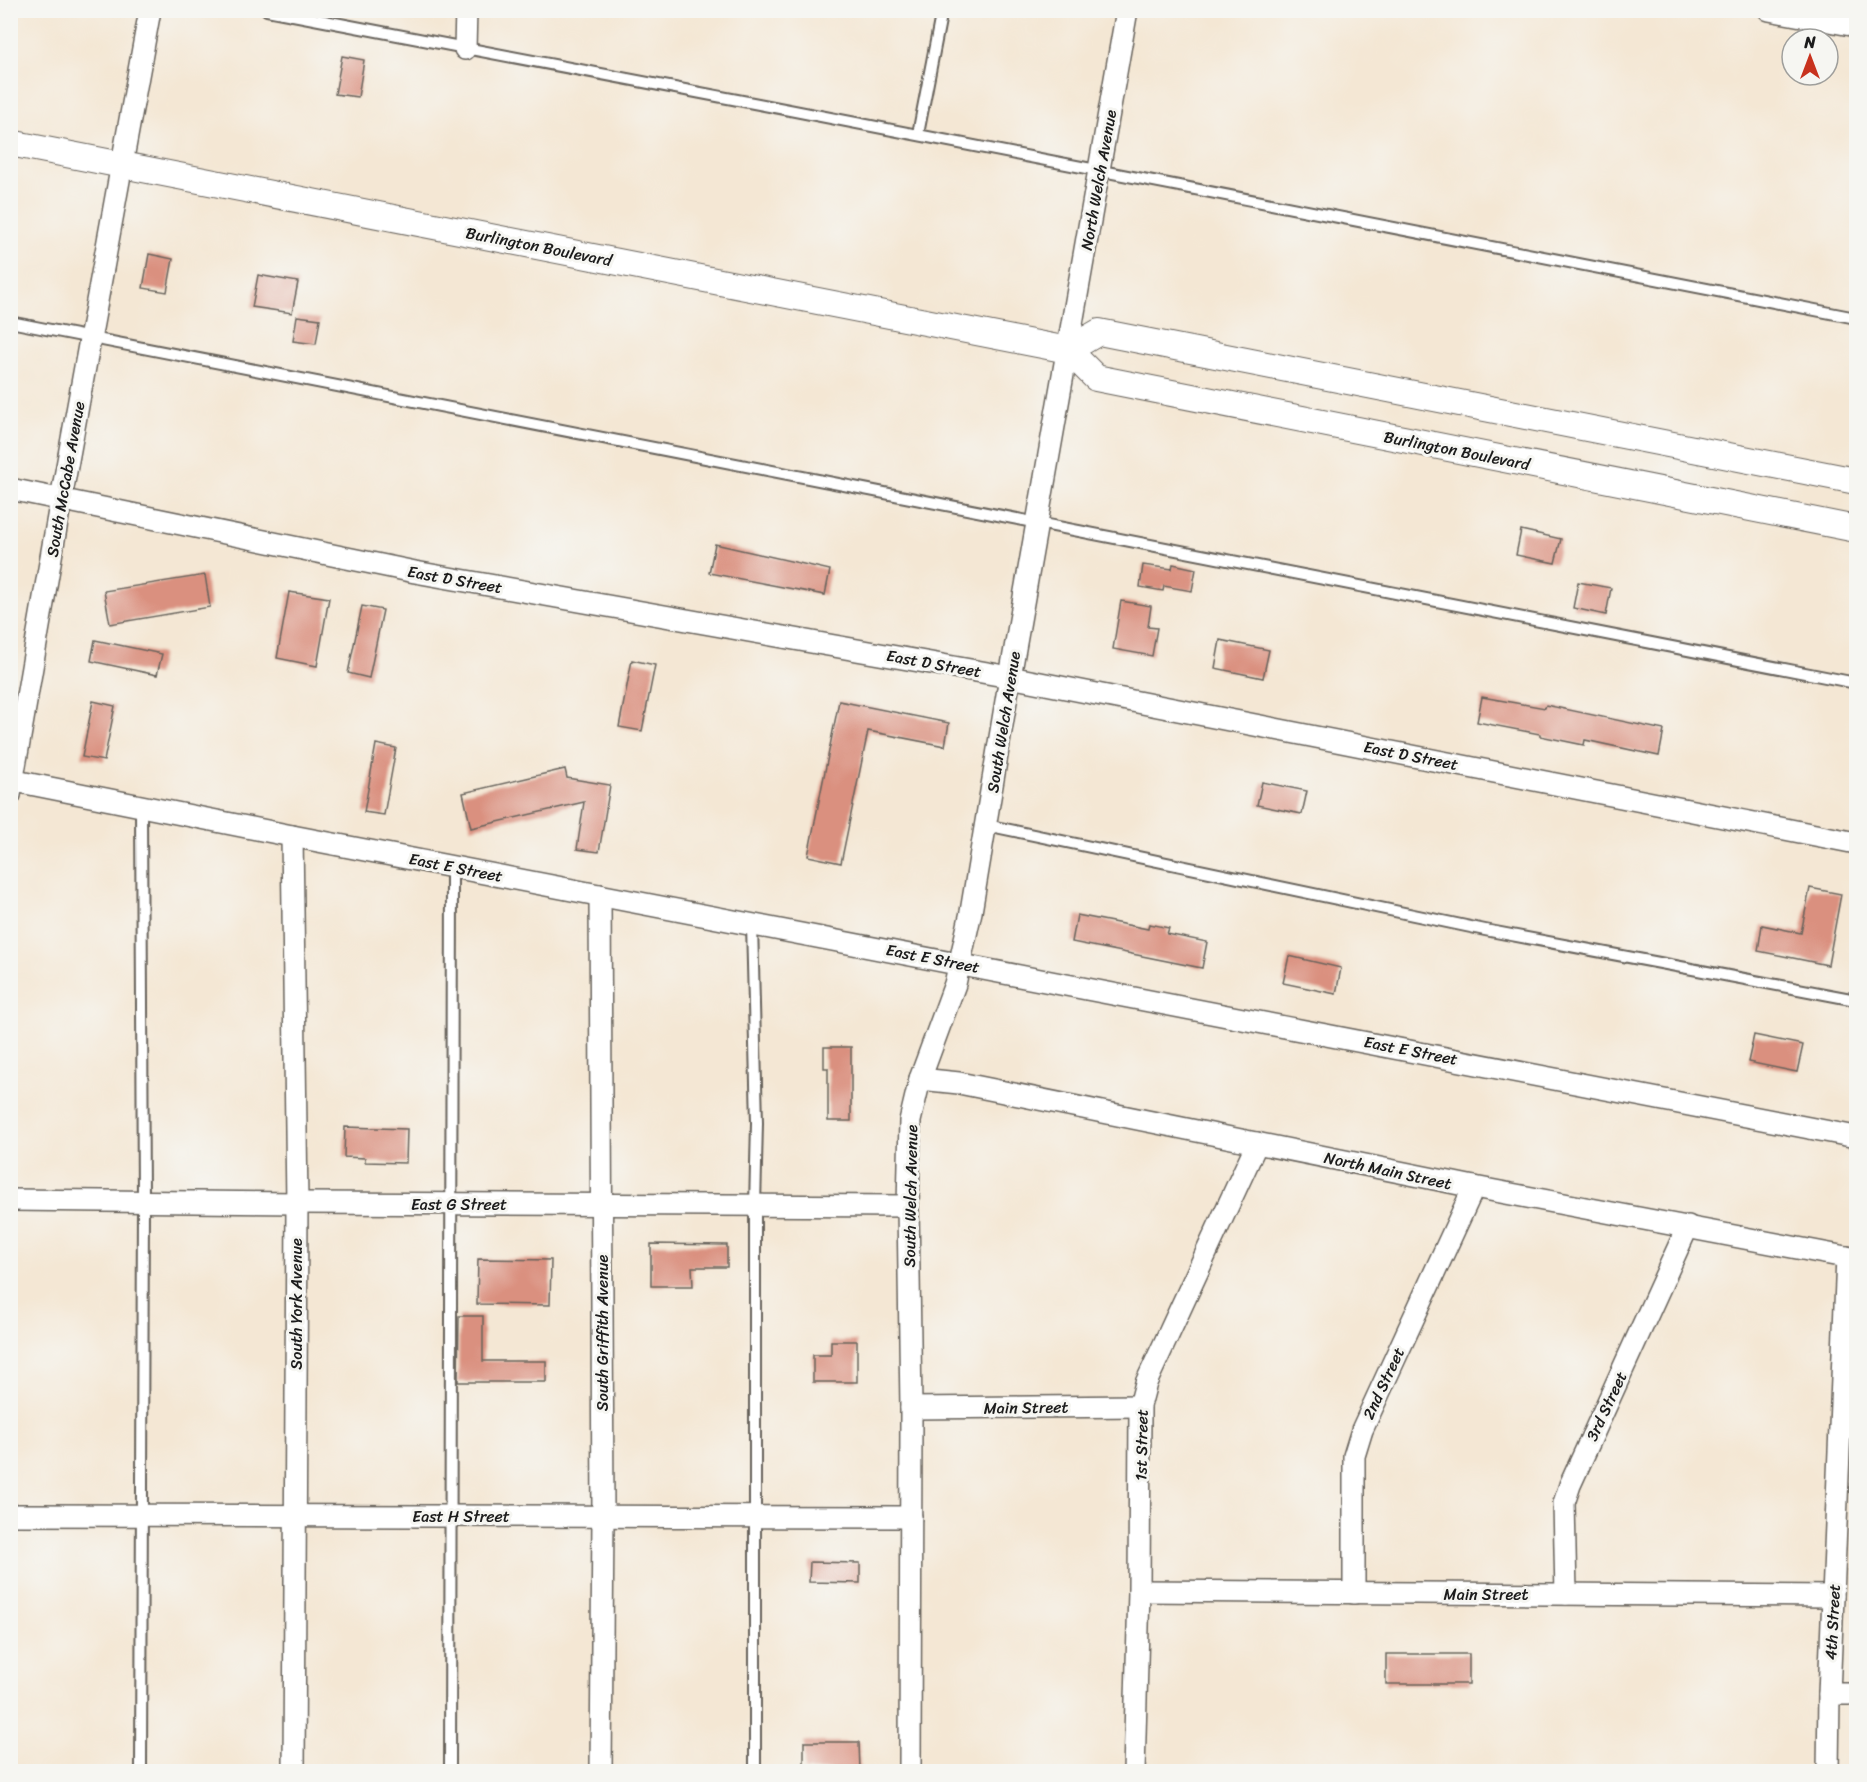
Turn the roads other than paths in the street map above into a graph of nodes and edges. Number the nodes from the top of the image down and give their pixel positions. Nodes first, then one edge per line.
1 (150, 10) edge
2 (267, 10) edge
3 (466, 10) edge
4 (942, 10) edge
5 (1128, 10) edge
6 (1769, 10) edge
7 (303, 14) edge
8 (1857, 26) edge
9 (465, 49) junction
10 (918, 134) junction
11 (10, 142) edge
12 (122, 164) junction
13 (1100, 171) junction
14 (1857, 318) edge
15 (10, 322) edge
16 (90, 337) junction
17 (1068, 350) junction
18 (1857, 481) edge
19 (10, 489) edge
20 (61, 499) junction
21 (1037, 524) junction
22 (1857, 529) edge
23 (1010, 677) junction
24 (1857, 683) edge
25 (11, 785) edge
26 (141, 806) junction
27 (986, 825) junction
28 (292, 836) junction
29 (1857, 843) edge
30 (452, 866) junction
31 (600, 895) junction
32 (752, 924) junction
33 (959, 963) junction
34 (1857, 1000) edge
35 (920, 1078) junction
36 (1857, 1137) edge
37 (1257, 1143) junction
38 (1474, 1187) junction
39 (10, 1200) edge
40 (143, 1201) junction
41 (297, 1203) junction
42 (452, 1204) junction
43 (602, 1205) junction
44 (754, 1206) junction
45 (908, 1206) junction
46 (1688, 1226) junction
47 (1852, 1258) edge
48 (1140, 1406) junction
49 (911, 1408) junction
50 (10, 1515) edge
51 (142, 1515) junction
52 (295, 1516) junction
53 (452, 1516) junction
54 (603, 1516) junction
55 (756, 1516) junction
56 (911, 1517) junction
57 (1139, 1591) junction
58 (1354, 1593) junction
59 (1566, 1594) junction
60 (1833, 1596) junction
61 (1828, 1694) junction
62 (1857, 1694) edge
63 (141, 1772) edge
64 (294, 1772) edge
65 (450, 1772) edge
66 (601, 1772) edge
67 (755, 1772) edge
68 (910, 1772) edge
69 (1134, 1772) edge
70 (1828, 1772) edge

1 - 12 street, South McCabe Avenue
2 - 7 lane
3 - 9 street
4 - 10 lane
5 - 13 street, North Welch Avenue
6 - 8 street
7 - 9 lane
9 - 10 lane
10 - 13 lane
11 - 12 street, Burlington Boulevard
12 - 16 street, South McCabe Avenue
12 - 17 street, Burlington Boulevard
13 - 14 lane
13 - 17 street, North Welch Avenue
15 - 16 lane
16 - 20 street, South McCabe Avenue
16 - 21 lane
17 - 18 street
17 - 21 street, South Welch Avenue
17 - 22 street, Burlington Boulevard
19 - 20 street, East D Street
20 - 23 street, East D Street
20 - 25 street, South McCabe Avenue
21 - 23 street, South Welch Avenue
21 - 24 lane
23 - 27 street, South Welch Avenue
23 - 29 street, East D Street
25 - 26 street, East E Street
26 - 28 street, East E Street
26 - 40 lane
27 - 33 street, South Welch Avenue
27 - 34 lane
28 - 30 street, East E Street
28 - 41 street, South York Avenue
30 - 31 street, East E Street
30 - 42 lane
31 - 32 street, East E Street
31 - 43 street, South Griffith Avenue
32 - 33 street, East E Street
32 - 44 lane
33 - 35 street, South Welch Avenue
33 - 36 street, East E Street
35 - 37 street, North Main Street
35 - 45 street, South Welch Avenue
37 - 38 street, North Main Street
37 - 48 street, 1st Street
38 - 46 street, North Main Street
38 - 58 street, 2nd Street
39 - 40 street, East G Street
40 - 41 street, East G Street
40 - 51 lane
41 - 42 street, East G Street
41 - 52 street, South York Avenue
42 - 43 street, East G Street
42 - 53 lane
43 - 44 street, East G Street
43 - 54 street, South Griffith Avenue
44 - 45 street, East G Street
44 - 55 lane
45 - 49 street, South Welch Avenue
46 - 47 street, North Main Street
46 - 59 street, 3rd Street
47 - 60 street, 4th Street
48 - 49 street, Main Street
48 - 57 street, 1st Street
49 - 56 street, South Welch Avenue
50 - 51 street, East H Street
51 - 52 street, East H Street
51 - 63 lane
52 - 53 street, East H Street
52 - 64 street, South York Avenue
53 - 54 street, East H Street
53 - 65 lane
54 - 55 street, East H Street
54 - 66 street, South Griffith Avenue
55 - 56 street, East H Street
55 - 67 lane
56 - 68 street, South Welch Avenue
57 - 58 street, Main Street
57 - 69 street, 1st Street
58 - 59 street, Main Street
59 - 60 street, Main Street
60 - 61 street, 4th Street
61 - 62 street
61 - 70 street, 4th Street

